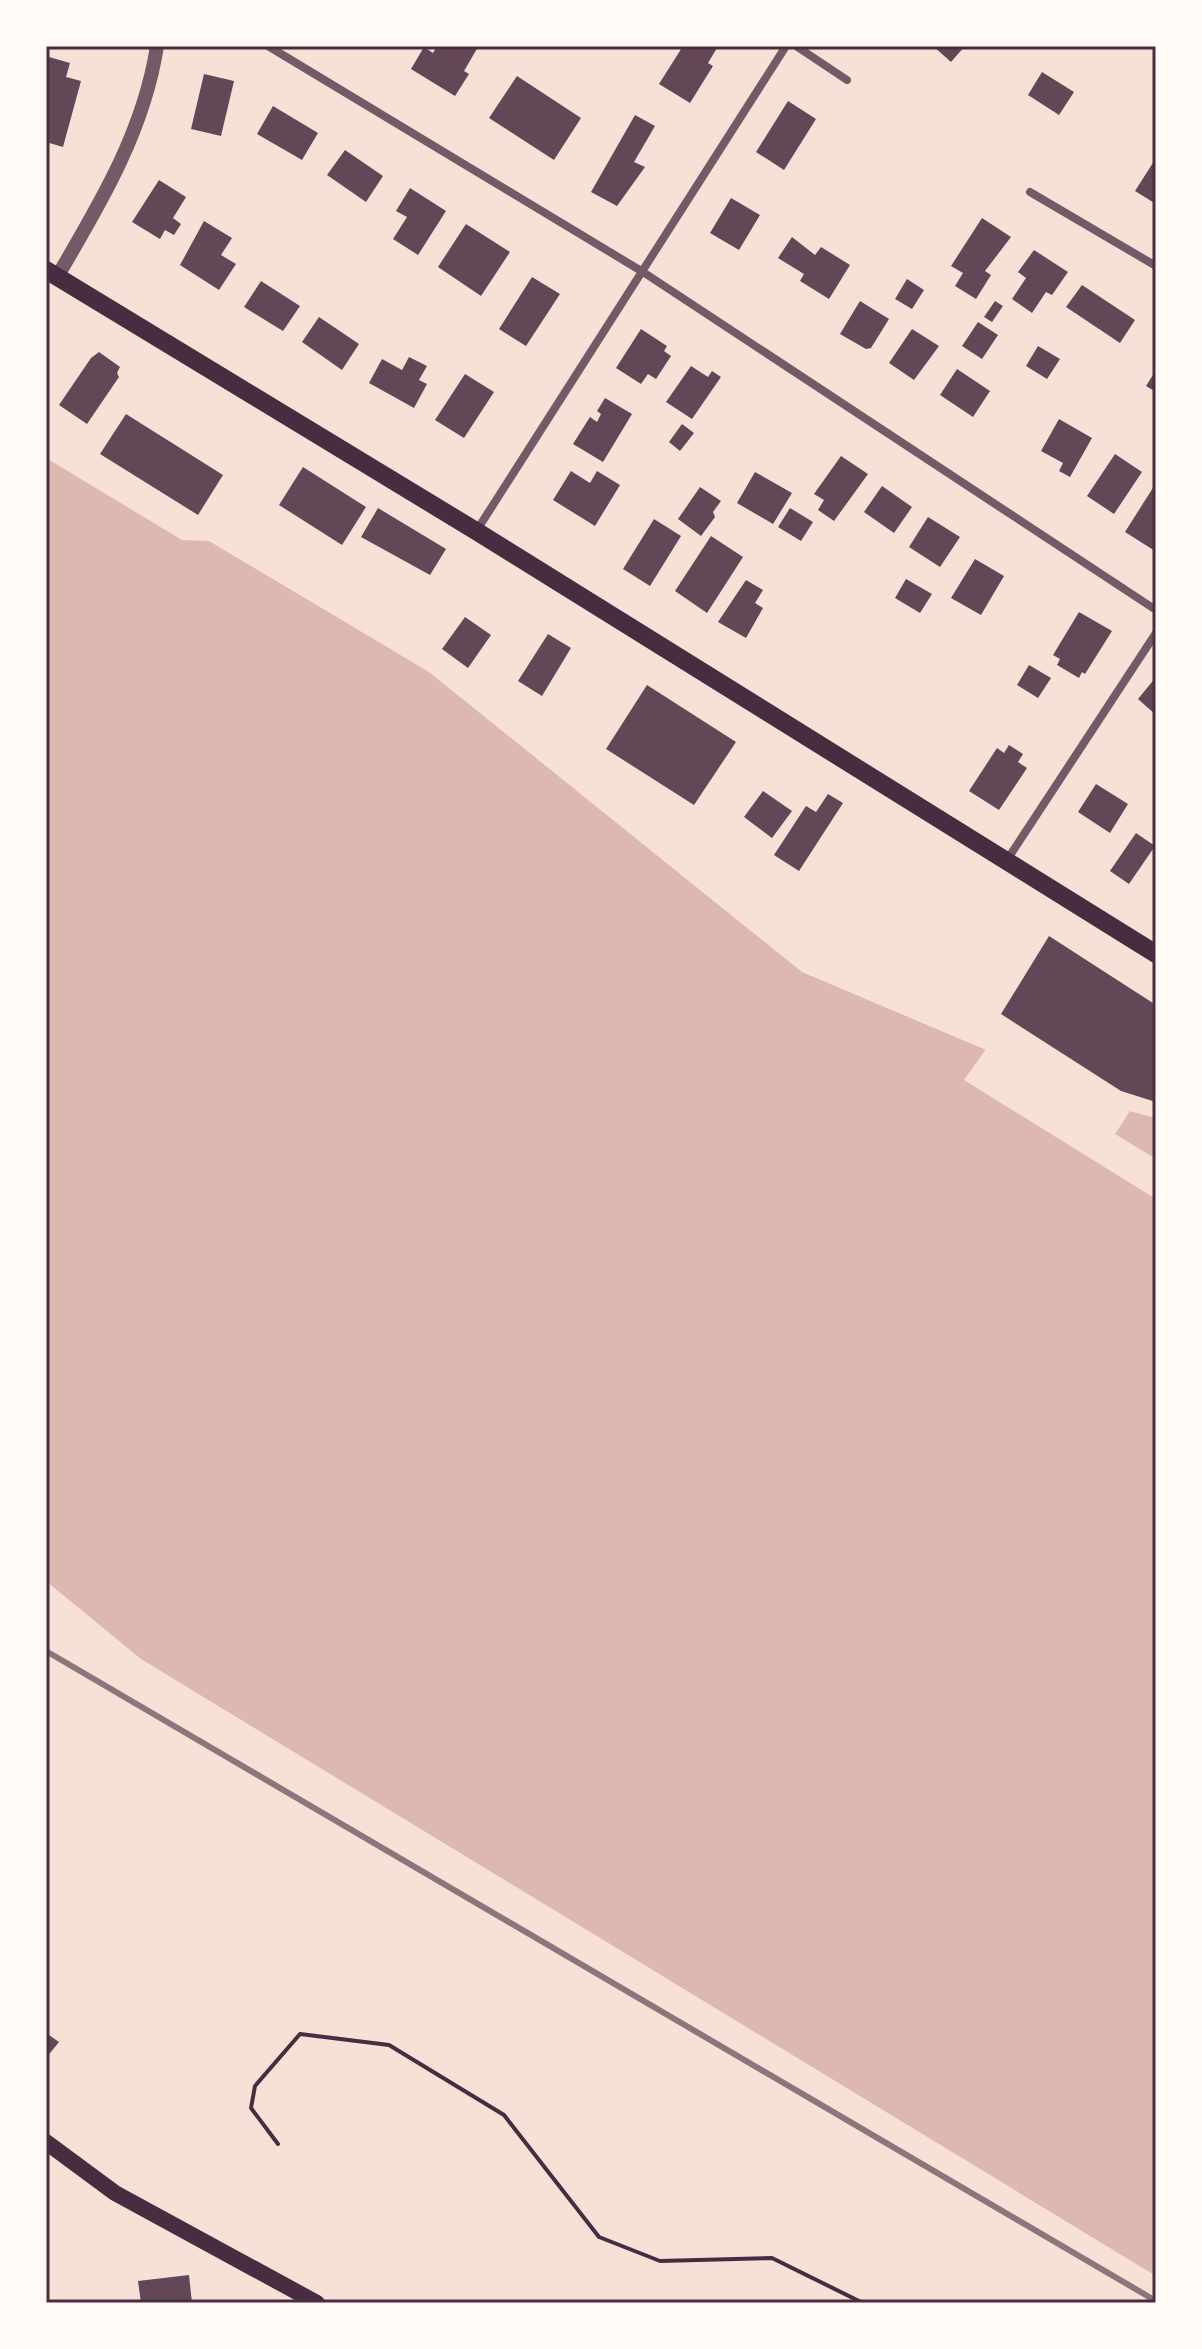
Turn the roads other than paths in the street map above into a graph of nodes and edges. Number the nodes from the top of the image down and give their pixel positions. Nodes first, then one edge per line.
1 (157, 46) edge
2 (268, 46) edge
3 (786, 46) edge
4 (796, 46) edge
5 (847, 80) dead end
6 (1030, 192) dead end
7 (1156, 266) edge
8 (643, 272) junction
9 (52, 274) edge
10 (476, 531) junction
11 (1156, 610) edge
12 (1156, 633) edge
13 (1006, 861) junction
14 (1156, 954) edge
15 (46, 2142) edge
16 (317, 2303) edge

1 - 9 street
2 - 8 street
3 - 8 street
4 - 5 street
6 - 7 street
8 - 10 street
8 - 11 street
9 - 10 main road
10 - 13 main road
12 - 13 street
13 - 14 main road
15 - 16 main road

